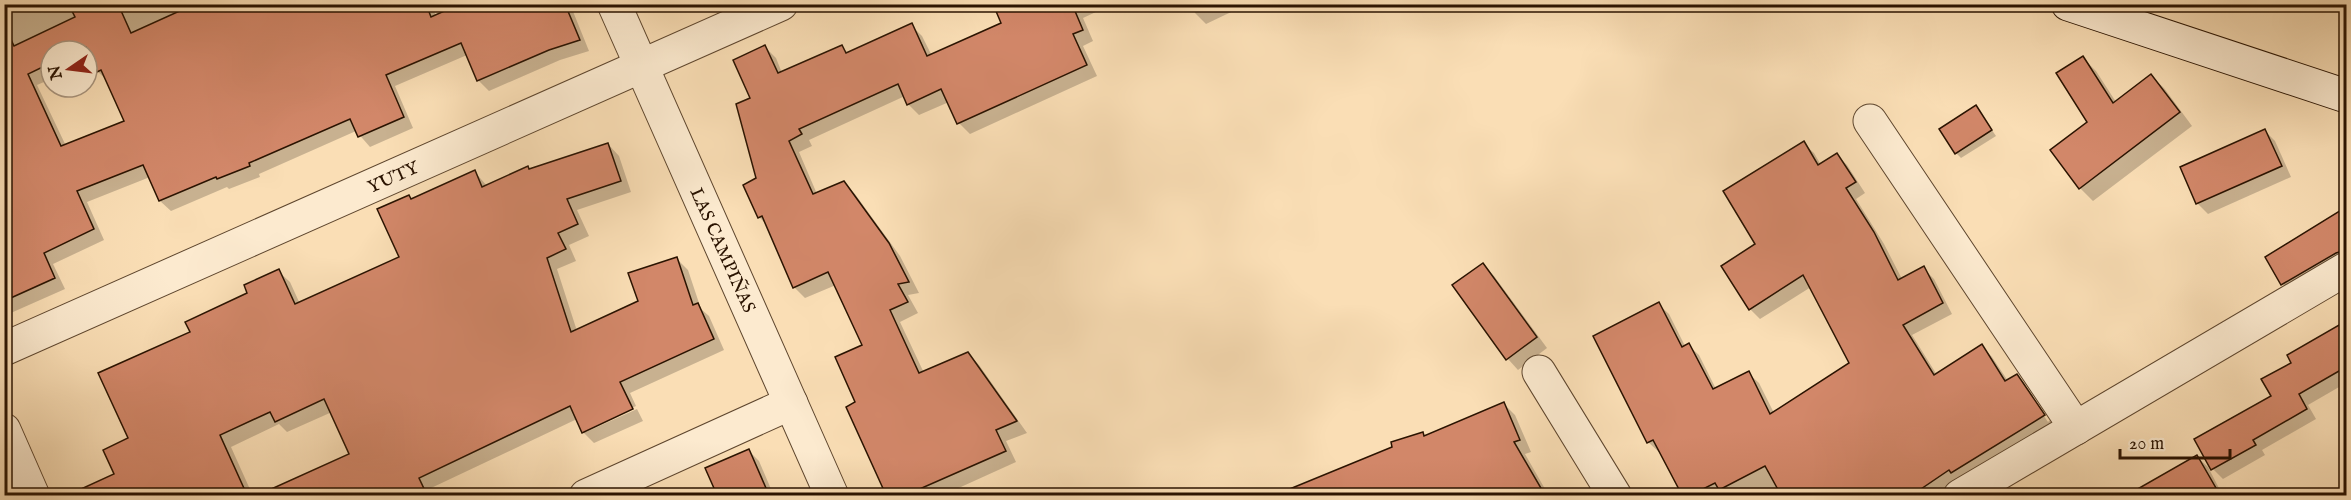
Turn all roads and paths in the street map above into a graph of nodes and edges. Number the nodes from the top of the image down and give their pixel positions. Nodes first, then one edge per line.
1 (614, 4) edge
2 (781, 4) edge
3 (2068, 4) edge
4 (640, 67) junction
5 (2346, 96) edge
6 (1870, 121) dead end
7 (2346, 269) edge
8 (4, 349) edge
9 (1539, 372) dead end
10 (791, 403) junction
11 (2076, 428) junction
12 (4, 430) edge
13 (33, 495) edge
14 (586, 495) edge
15 (832, 495) edge
16 (1616, 495) edge
17 (1960, 495) edge

1 - 4 street, LAS CAMPIÑAS
2 - 4 street, YUTY
3 - 5 street
4 - 8 street, YUTY
4 - 10 street, LAS CAMPIÑAS
6 - 11 street
7 - 11 street
9 - 16 street
10 - 14 street
10 - 15 street, LAS CAMPIÑAS
11 - 17 street
12 - 13 street

